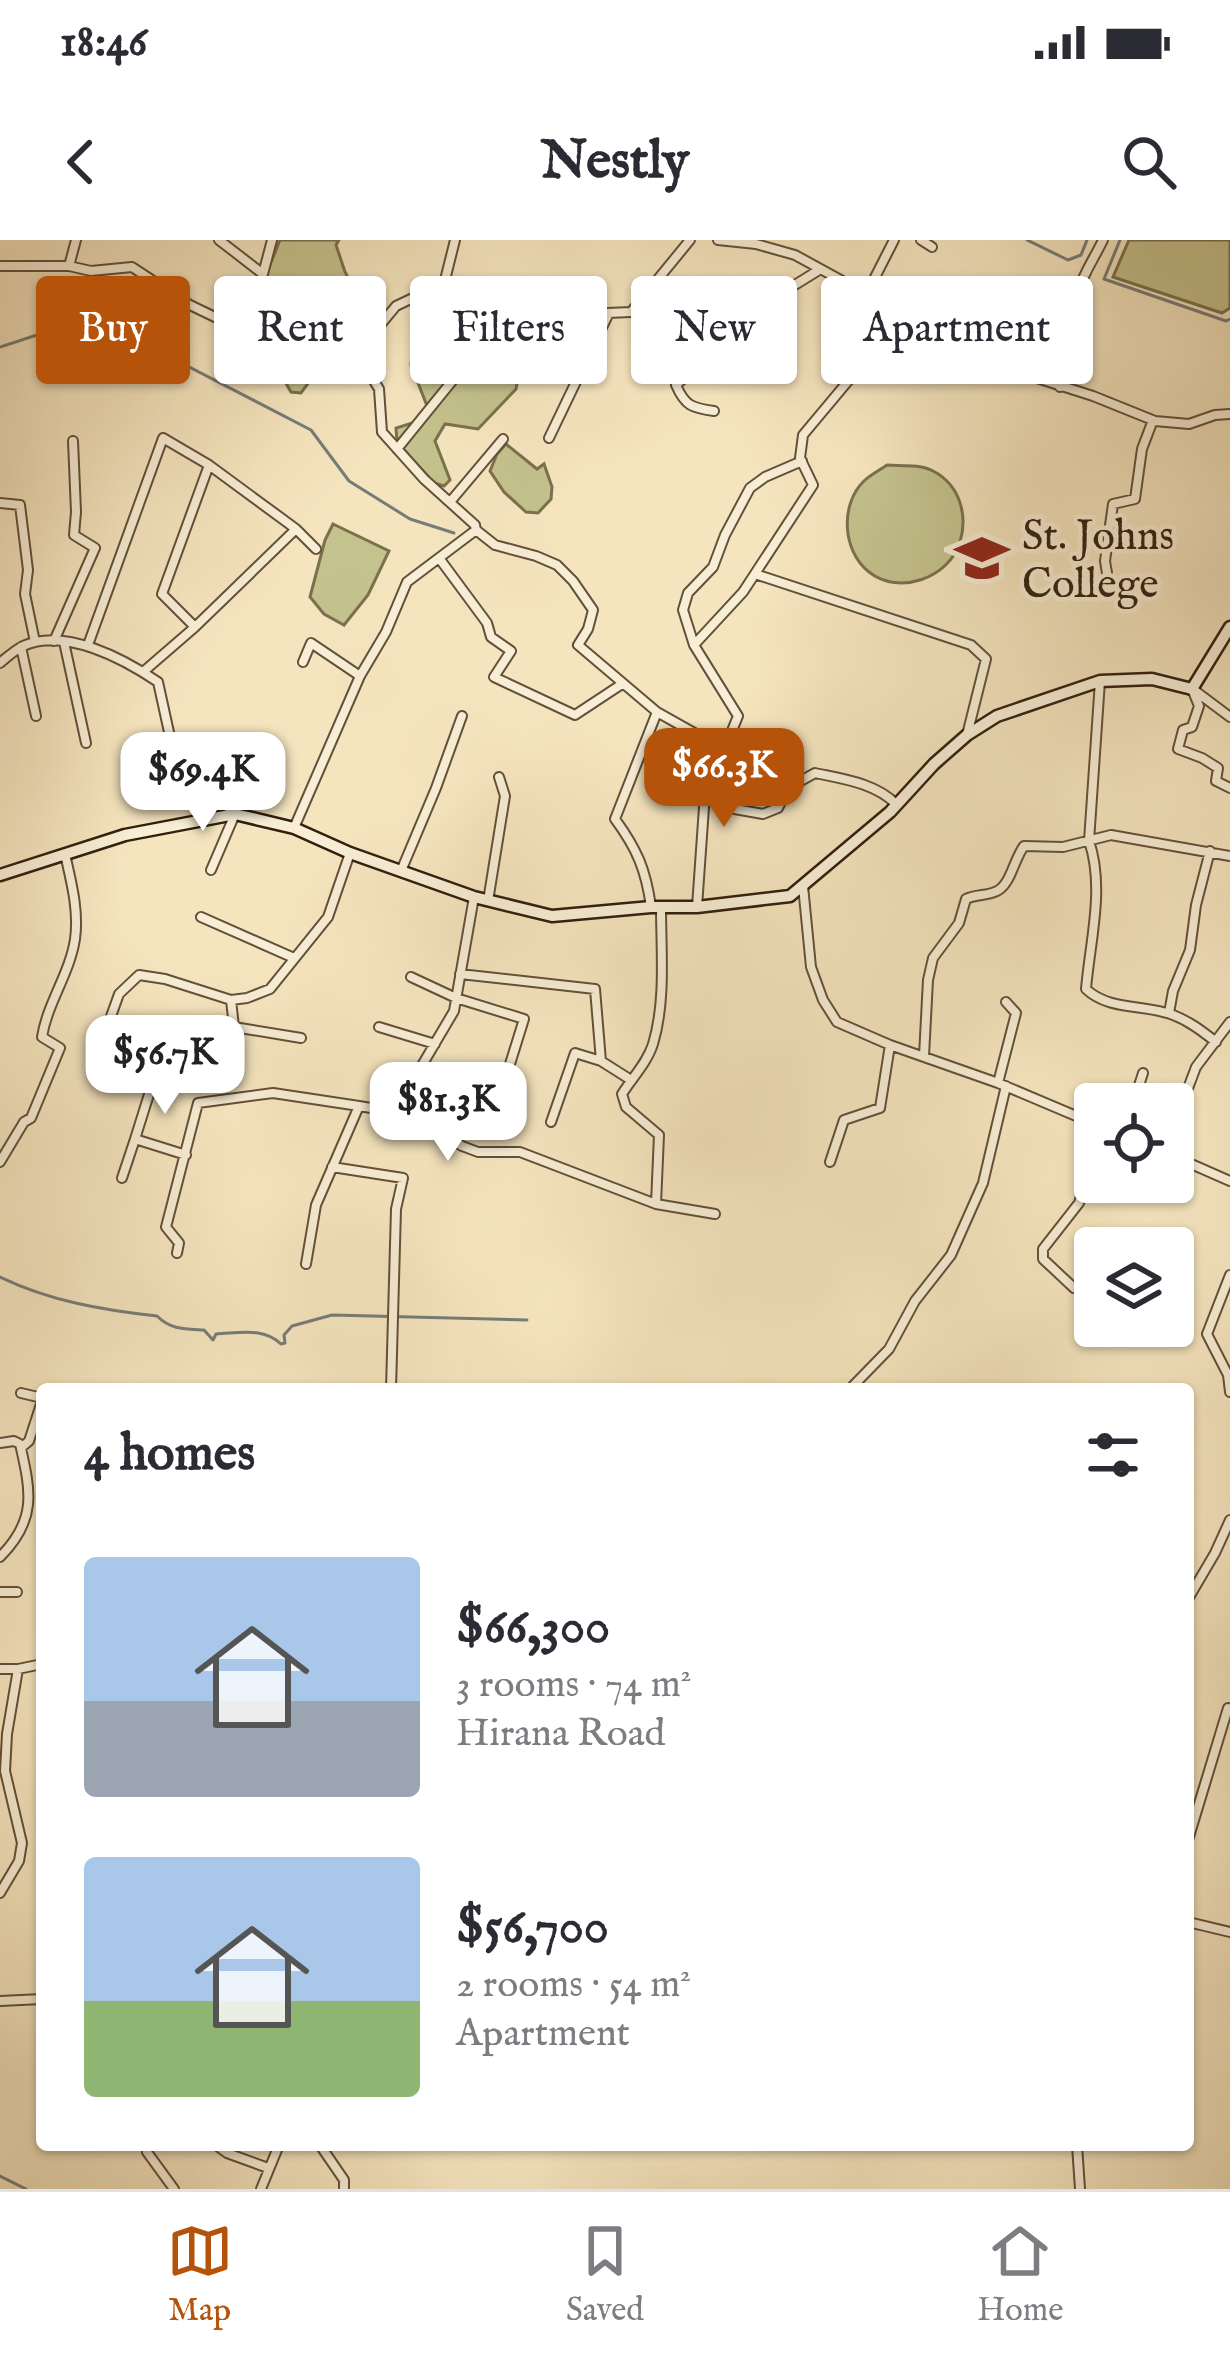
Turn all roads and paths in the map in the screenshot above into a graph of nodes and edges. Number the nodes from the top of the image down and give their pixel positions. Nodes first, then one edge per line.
1 (76, 240) edge
2 (219, 240) edge
3 (272, 240) edge
4 (455, 240) edge
5 (690, 240) edge
6 (718, 240) edge
7 (893, 240) edge
8 (921, 240) edge
9 (1103, 240) edge
10 (755, 242) edge
11 (932, 247) dead end
12 (0, 266) edge
13 (69, 266) junction
14 (819, 270) junction
15 (446, 276) edge
16 (831, 276) edge
17 (875, 276) edge
18 (410, 299) edge
19 (609, 313) joint
20 (214, 317) edge
21 (386, 318) edge
22 (376, 384) edge
23 (450, 384) edge
24 (846, 384) edge
25 (1051, 384) edge
26 (1060, 387) junction
27 (714, 411) dead end
28 (1230, 414) edge
29 (1153, 421) junction
30 (549, 438) dead end
31 (503, 439) dead end
32 (73, 441) dead end
33 (397, 449) junction
34 (802, 461) junction
35 (208, 465) junction
36 (449, 502) junction
37 (0, 503) edge
38 (296, 529) junction
39 (476, 530) junction
40 (316, 549) dead end
41 (439, 558) junction
42 (1107, 573) dead end
43 (755, 574) junction
44 (195, 627) junction
45 (1230, 627) edge
46 (35, 642) junction
47 (59, 642) junction
48 (88, 645) junction
49 (694, 645) junction
50 (21, 646) junction
51 (303, 662) dead end
52 (0, 663) edge
53 (143, 672) junction
54 (360, 676) junction
55 (1100, 681) junction
56 (622, 684) junction
57 (1192, 689) junction
58 (658, 712) junction
59 (36, 716) dead end
60 (462, 716) dead end
61 (1230, 717) edge
62 (967, 734) junction
63 (86, 743) dead end
64 (721, 748) junction
65 (713, 770) junction
66 (499, 777) dead end
67 (1230, 788) edge
68 (896, 804) junction
69 (235, 814) junction
70 (294, 828) junction
71 (1089, 841) junction
72 (1210, 851) junction
73 (65, 853) junction
74 (350, 853) junction
75 (1230, 856) edge
76 (212, 870) dead end
77 (401, 871) junction
78 (0, 875) edge
79 (803, 886) junction
80 (473, 897) junction
81 (488, 901) junction
82 (656, 907) junction
83 (697, 907) junction
84 (201, 917) dead end
85 (293, 958) junction
86 (460, 974) junction
87 (411, 977) dead end
88 (456, 998) junction
89 (231, 1000) junction
90 (1006, 1002) dead end
91 (1169, 1013) junction
92 (1230, 1022) edge
93 (379, 1027) dead end
94 (301, 1038) dead end
95 (1216, 1042) junction
96 (131, 1043) dead end
97 (435, 1044) junction
98 (890, 1045) junction
99 (924, 1056) junction
100 (602, 1060) junction
101 (510, 1064) dead end
102 (156, 1072) dead end
103 (1142, 1073) dead end
104 (631, 1080) junction
105 (1139, 1083) edge
106 (1190, 1083) edge
107 (1002, 1084) junction
108 (359, 1106) junction
109 (398, 1106) junction
110 (1074, 1115) edge
111 (551, 1121) dead end
112 (135, 1139) junction
113 (186, 1155) junction
114 (0, 1162) edge
115 (830, 1162) dead end
116 (1194, 1165) edge
117 (332, 1167) junction
118 (122, 1178) dead end
119 (1230, 1181) edge
120 (1079, 1203) edge
121 (656, 1204) junction
122 (715, 1214) dead end
123 (177, 1252) dead end
124 (307, 1264) dead end
125 (1230, 1276) edge
126 (1074, 1288) dead end
127 (391, 1383) edge
128 (856, 1383) edge
129 (1230, 1392) edge
130 (20, 1393) dead end
131 (36, 1397) edge
132 (36, 1417) edge
133 (0, 1443) edge
134 (21, 1448) junction
135 (1230, 1520) edge
136 (1215, 1553) junction
137 (1230, 1556) edge
138 (0, 1557) edge
139 (1194, 1589) edge
140 (0, 1592) edge
141 (17, 1592) dead end
142 (36, 1665) edge
143 (0, 1669) edge
144 (18, 1669) junction
145 (1228, 1708) edge
146 (1194, 1820) edge
147 (0, 1893) edge
148 (1194, 1923) edge
149 (1230, 1932) edge
150 (36, 1999) edge
151 (0, 2001) edge
152 (224, 2151) edge
153 (276, 2151) edge
154 (324, 2151) edge
155 (1077, 2151) edge
156 (147, 2152) dead end
157 (268, 2168) junction
158 (175, 2189) edge
159 (261, 2189) edge
160 (344, 2189) edge
161 (1080, 2189) edge

1 - 13 street
2 - 3 street
4 - 15 street
5 - 19 street
6 - 10 street
7 - 17 street
8 - 11 street
9 - 26 street
10 - 14 street
12 - 13 street
13 - 20 street
14 - 16 street
14 - 27 street
18 - 21 street
19 - 30 street
22 - 33 street
23 - 33 street
24 - 34 street
25 - 26 street
26 - 29 street
28 - 29 street
29 - 42 street
31 - 36 street
32 - 47 street
33 - 36 street
34 - 43 street
34 - 49 street
35 - 38 street
35 - 44 street
35 - 48 street
36 - 39 street
37 - 46 street
38 - 40 street
38 - 44 street
39 - 41 street
39 - 56 street
41 - 54 street
41 - 56 street
43 - 49 street
43 - 62 street
44 - 53 street
45 - 57 street
46 - 47 street
46 - 50 street
47 - 48 street
47 - 63 street
48 - 53 street
49 - 64 street
50 - 52 street
50 - 59 street
51 - 54 street
53 - 69 street
54 - 70 street
55 - 57 street
55 - 62 street
55 - 71 street
56 - 58 street
57 - 61 street
57 - 67 street
58 - 64 street
58 - 82 street
60 - 77 street
62 - 68 street
64 - 65 street
65 - 68 street
65 - 83 street
66 - 81 street
68 - 79 street
69 - 70 street
69 - 73 street
69 - 76 street
70 - 74 street
71 - 72 street
71 - 91 street
71 - 99 street
72 - 75 street
72 - 91 street
73 - 78 street
73 - 114 street
74 - 77 street
74 - 85 street
77 - 80 street
79 - 83 street
79 - 98 street
80 - 81 street
80 - 86 street
81 - 82 street
82 - 83 street
82 - 104 street
84 - 85 street
85 - 89 street
86 - 88 street
86 - 100 street
87 - 88 street
88 - 97 street
88 - 101 street
89 - 94 street
89 - 96 street
90 - 107 street
91 - 95 street
92 - 95 street
93 - 97 street
95 - 106 street
97 - 109 street
98 - 99 street
98 - 115 street
99 - 107 street
100 - 104 street
100 - 111 street
102 - 112 street
103 - 105 street
104 - 121 street
107 - 110 street
107 - 128 street
108 - 109 street
108 - 113 street
108 - 117 street
109 - 121 street
112 - 113 street
112 - 118 street
113 - 123 street
116 - 119 street
117 - 124 street
117 - 127 street
120 - 126 street
121 - 122 street
125 - 129 street
130 - 131 street
132 - 134 street
133 - 134 street
134 - 138 street
135 - 136 street
136 - 137 street
136 - 139 street
140 - 141 street
142 - 144 street
143 - 144 street
144 - 147 street
145 - 146 street
148 - 149 street
150 - 151 street
152 - 157 street
153 - 157 street
154 - 160 street
155 - 161 street
156 - 158 street
157 - 159 street

